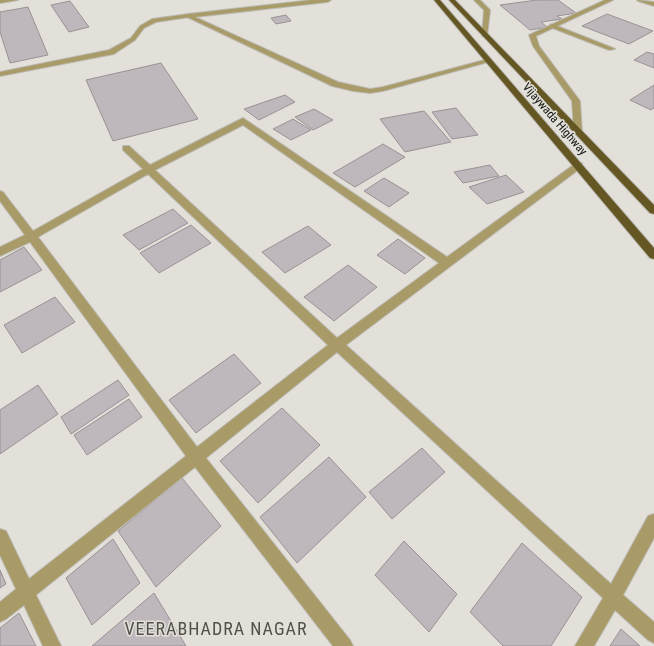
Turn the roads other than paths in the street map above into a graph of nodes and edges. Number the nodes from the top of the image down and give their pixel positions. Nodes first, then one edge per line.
1 (15, 0) edge
2 (328, 0) edge
3 (437, 0) edge
4 (452, 0) edge
5 (477, 0) edge
6 (610, 0) edge
7 (640, 0) edge
8 (0, 1) edge
9 (654, 4) edge
10 (188, 16) junction
11 (552, 26) junction
12 (486, 36) junction
13 (498, 49) junction
14 (611, 49) dead end
15 (483, 52) junction
16 (488, 61) junction
17 (0, 74) edge
18 (578, 132) junction
19 (126, 148) dead end
20 (579, 165) junction
21 (148, 170) junction
22 (0, 194) edge
23 (654, 211) edge
24 (32, 236) junction
25 (0, 252) edge
26 (654, 255) edge
27 (447, 263) junction
28 (337, 346) junction
29 (196, 457) junction
30 (654, 522) edge
31 (0, 537) edge
32 (26, 593) junction
33 (613, 597) junction
34 (0, 613) edge
35 (654, 634) edge
36 (52, 646) edge
37 (344, 646) edge
38 (584, 646) edge

1 - 8 street
2 - 10 street
3 - 15 highway, Vijaywada Highway
4 - 12 highway, Vijaywada Highway
5 - 12 street
6 - 11 street
7 - 9 street
10 - 16 street
10 - 17 street
11 - 14 street
11 - 18 street
12 - 13 highway, Vijaywada Highway
13 - 15 highway
13 - 18 highway, Vijaywada Highway
15 - 16 highway, Vijaywada Highway
16 - 20 highway, Vijaywada Highway
18 - 23 highway, Vijaywada Highway
19 - 21 street
20 - 26 highway, Vijaywada Highway
20 - 27 street
21 - 24 street
21 - 27 street
21 - 28 street
22 - 24 street
24 - 25 street
24 - 29 street
27 - 28 street
28 - 29 street
28 - 33 street
29 - 32 street
29 - 37 street
30 - 33 street
31 - 32 street
32 - 34 street
32 - 36 street
33 - 35 street
33 - 38 street

